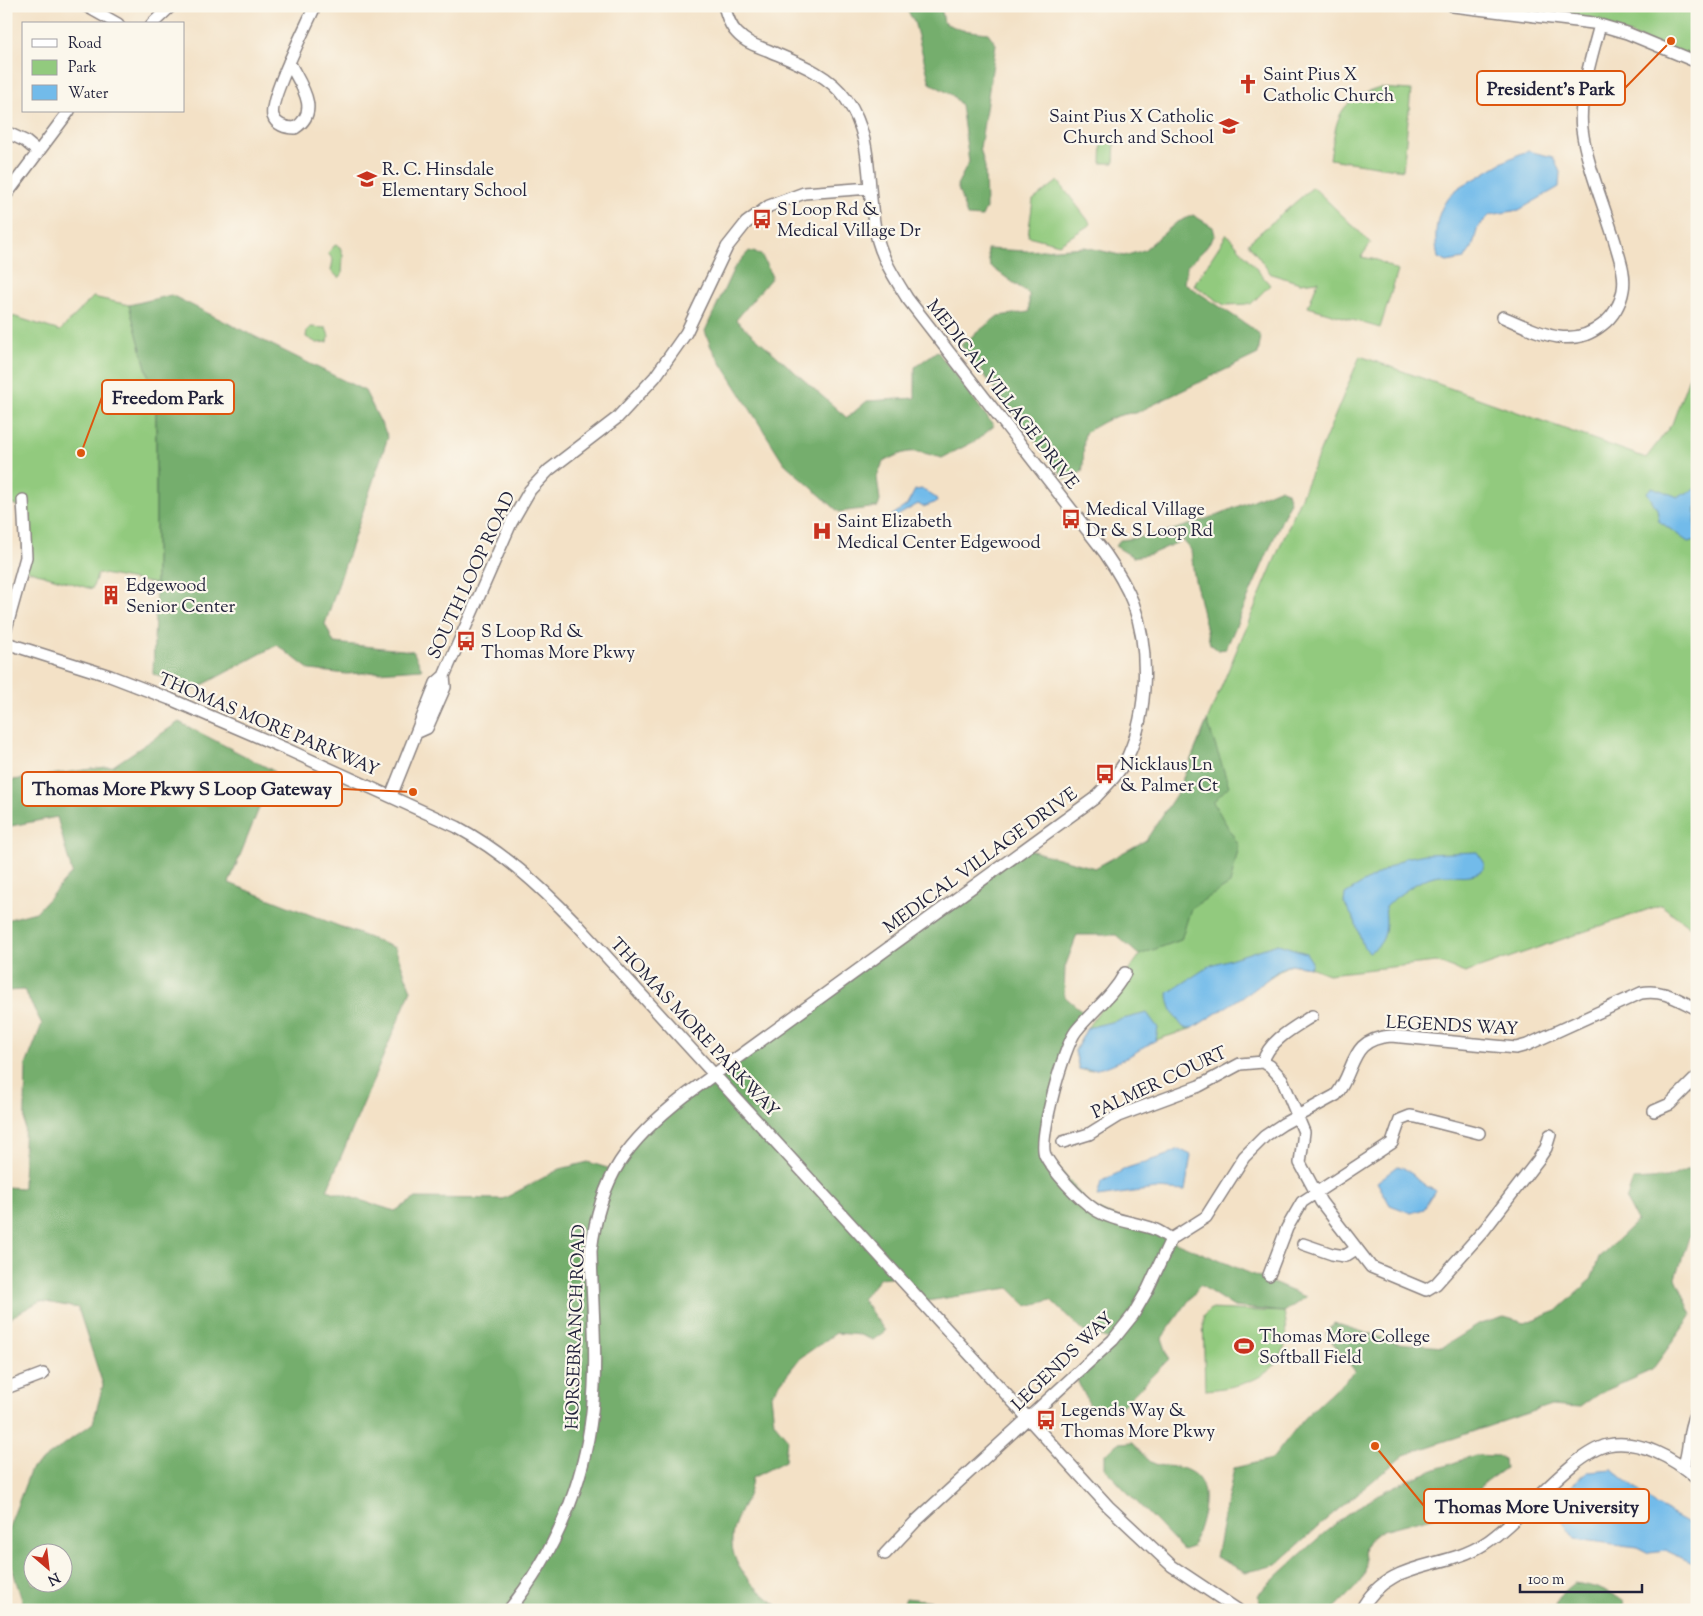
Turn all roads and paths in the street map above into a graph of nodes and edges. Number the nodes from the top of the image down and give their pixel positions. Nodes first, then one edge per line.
1 (86, 6) edge
2 (171, 6) edge
3 (315, 6) edge
4 (724, 6) edge
5 (1453, 6) edge
6 (1485, 8) edge
7 (114, 22) edge
8 (154, 22) edge
9 (1600, 25) junction
10 (289, 62) junction
11 (1697, 62) edge
12 (68, 112) edge
13 (6, 132) edge
14 (37, 151) junction
15 (870, 188) junction
16 (6, 194) edge
17 (1504, 317) dead end
18 (22, 500) dead end
19 (6, 629) edge
20 (6, 643) edge
21 (391, 796) junction
22 (1125, 973) dead end
23 (1697, 1009) edge
24 (1312, 1016) dead end
25 (1262, 1062) junction
26 (715, 1075) junction
27 (1697, 1077) edge
28 (1654, 1111) dead end
29 (1296, 1116) junction
30 (1479, 1132) dead end
31 (1550, 1135) dead end
32 (1064, 1142) dead end
33 (1316, 1194) junction
34 (1171, 1239) junction
35 (1303, 1244) dead end
36 (1356, 1249) junction
37 (1268, 1275) dead end
38 (43, 1374) dead end
39 (6, 1388) edge
40 (1697, 1410) edge
41 (1028, 1418) junction
42 (1683, 1468) junction
43 (1697, 1478) edge
44 (885, 1554) dead end
45 (509, 1610) edge
46 (1238, 1610) edge
47 (1362, 1610) edge

1 - 7 street
2 - 8 street
3 - 10 street
4 - 15 street, MEDICAL VILLAGE DRIVE
5 - 6 street
6 - 9 street
9 - 11 street
9 - 17 street
10 - 10 street
12 - 14 street
13 - 14 street
14 - 16 street
15 - 21 street, SOUTH LOOP ROAD
15 - 26 street, MEDICAL VILLAGE DRIVE
18 - 19 street
20 - 21 street, THOMAS MORE PARKWAY
21 - 26 street, THOMAS MORE PARKWAY
22 - 34 street
23 - 29 street, LEGENDS WAY
24 - 25 street
25 - 29 street
25 - 32 street, PALMER COURT
26 - 41 street, THOMAS MORE PARKWAY
26 - 45 street, HORSEBRANCH ROAD
27 - 28 street
29 - 33 street
29 - 34 street, LEGENDS WAY
30 - 33 street
31 - 36 street
33 - 36 street
33 - 37 street
34 - 41 street, LEGENDS WAY
35 - 36 street
38 - 39 street
40 - 42 street
41 - 44 street, LEGENDS WAY
41 - 46 street, THOMAS MORE PARKWAY
42 - 43 street
42 - 47 street

